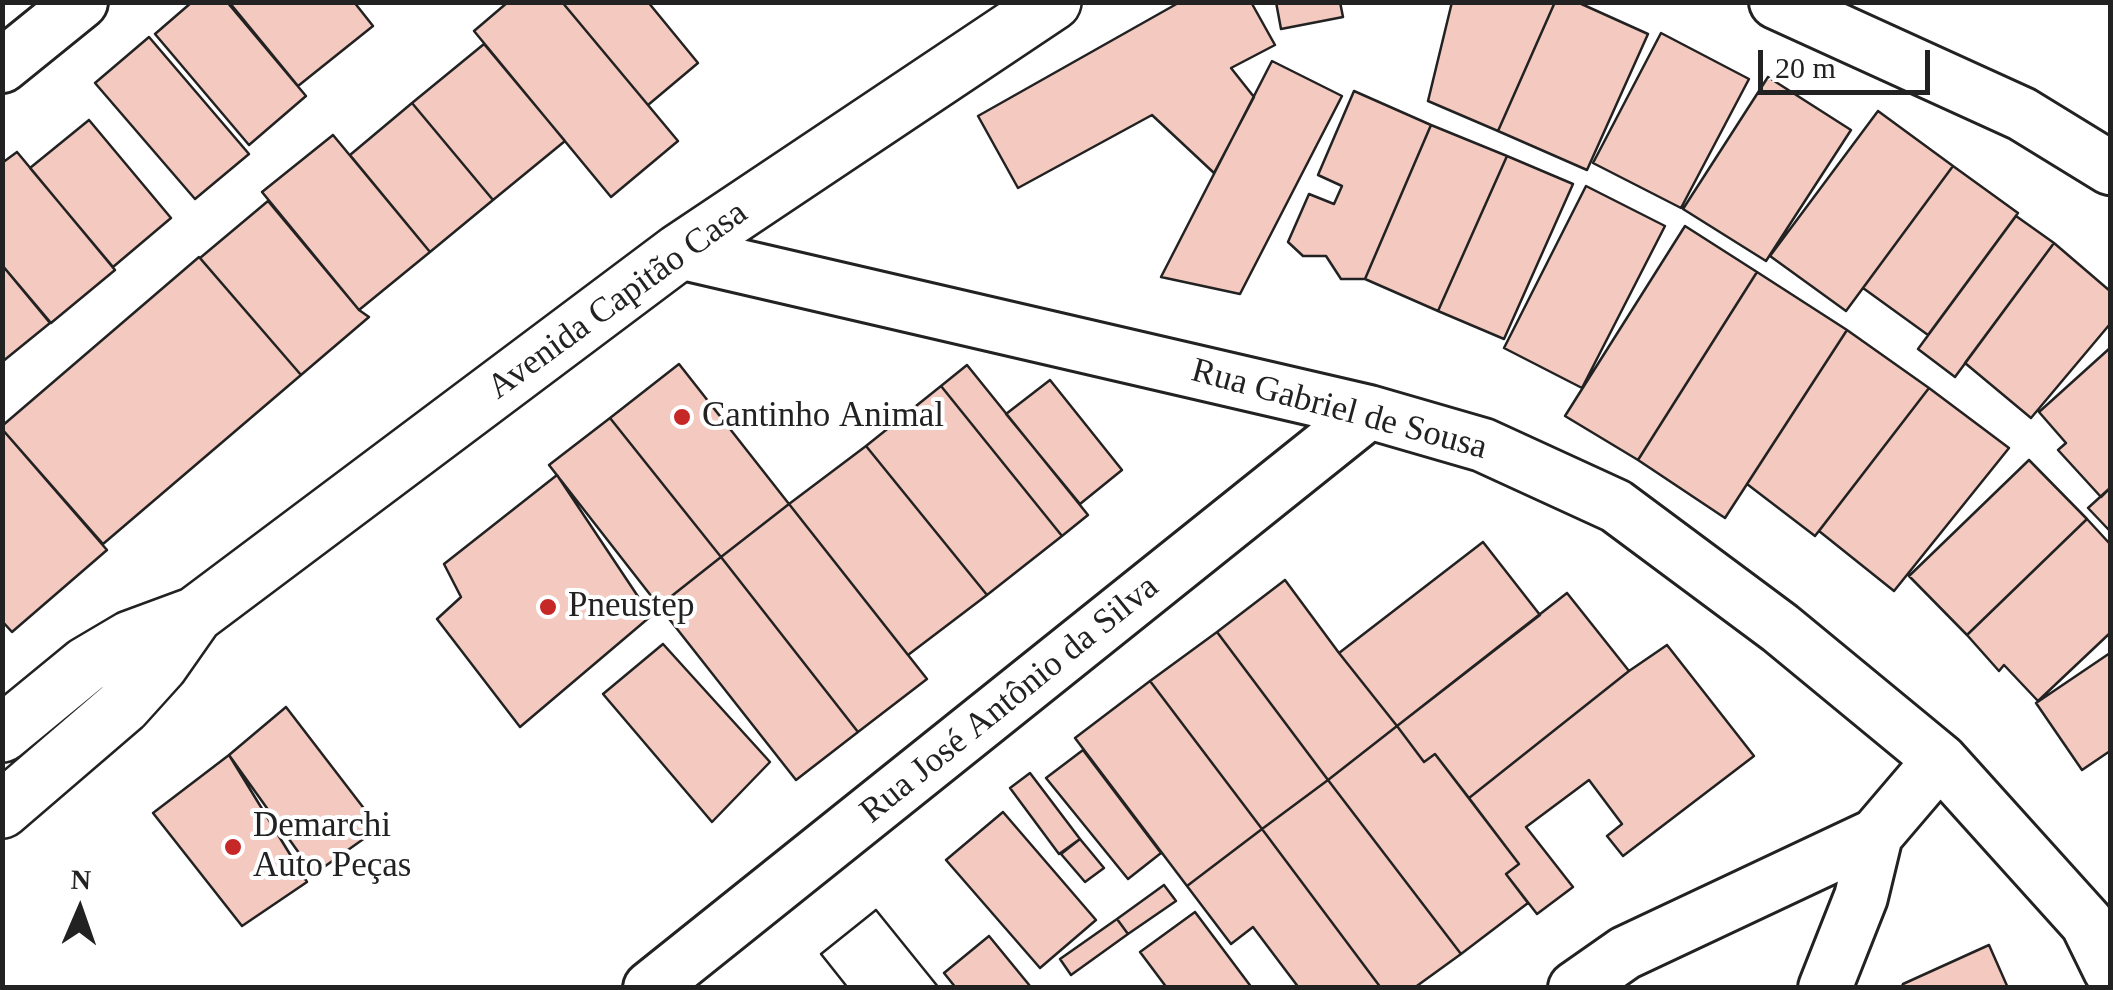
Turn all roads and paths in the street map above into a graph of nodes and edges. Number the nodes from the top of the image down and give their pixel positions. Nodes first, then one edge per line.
1 (81, 2) edge
2 (1054, 2) edge
3 (1776, 2) edge
4 (2, 66) edge
5 (2110, 168) edge
6 (678, 252) junction
7 (1370, 412) junction
8 (195, 616) junction
9 (2, 734) edge
10 (1940, 760) junction
11 (2, 810) edge
12 (1876, 834) junction
13 (2110, 970) edge
14 (650, 988) edge
15 (1575, 988) edge
16 (1825, 988) edge

1 - 4 street
2 - 6 main road, Avenida Capitão Casa
3 - 5 street
6 - 7 street, Rua Gabriel de Sousa
6 - 8 main road, Avenida Capitão Casa
7 - 10 street, Rua Gabriel de Sousa
7 - 14 street, Rua José Antônio da Silva
8 - 9 main road, Avenida Capitão Casa
8 - 11 main road, Avenida Capitão Casa
10 - 12 street
10 - 13 street, Rua Gabriel de Sousa
12 - 15 street
12 - 16 street

